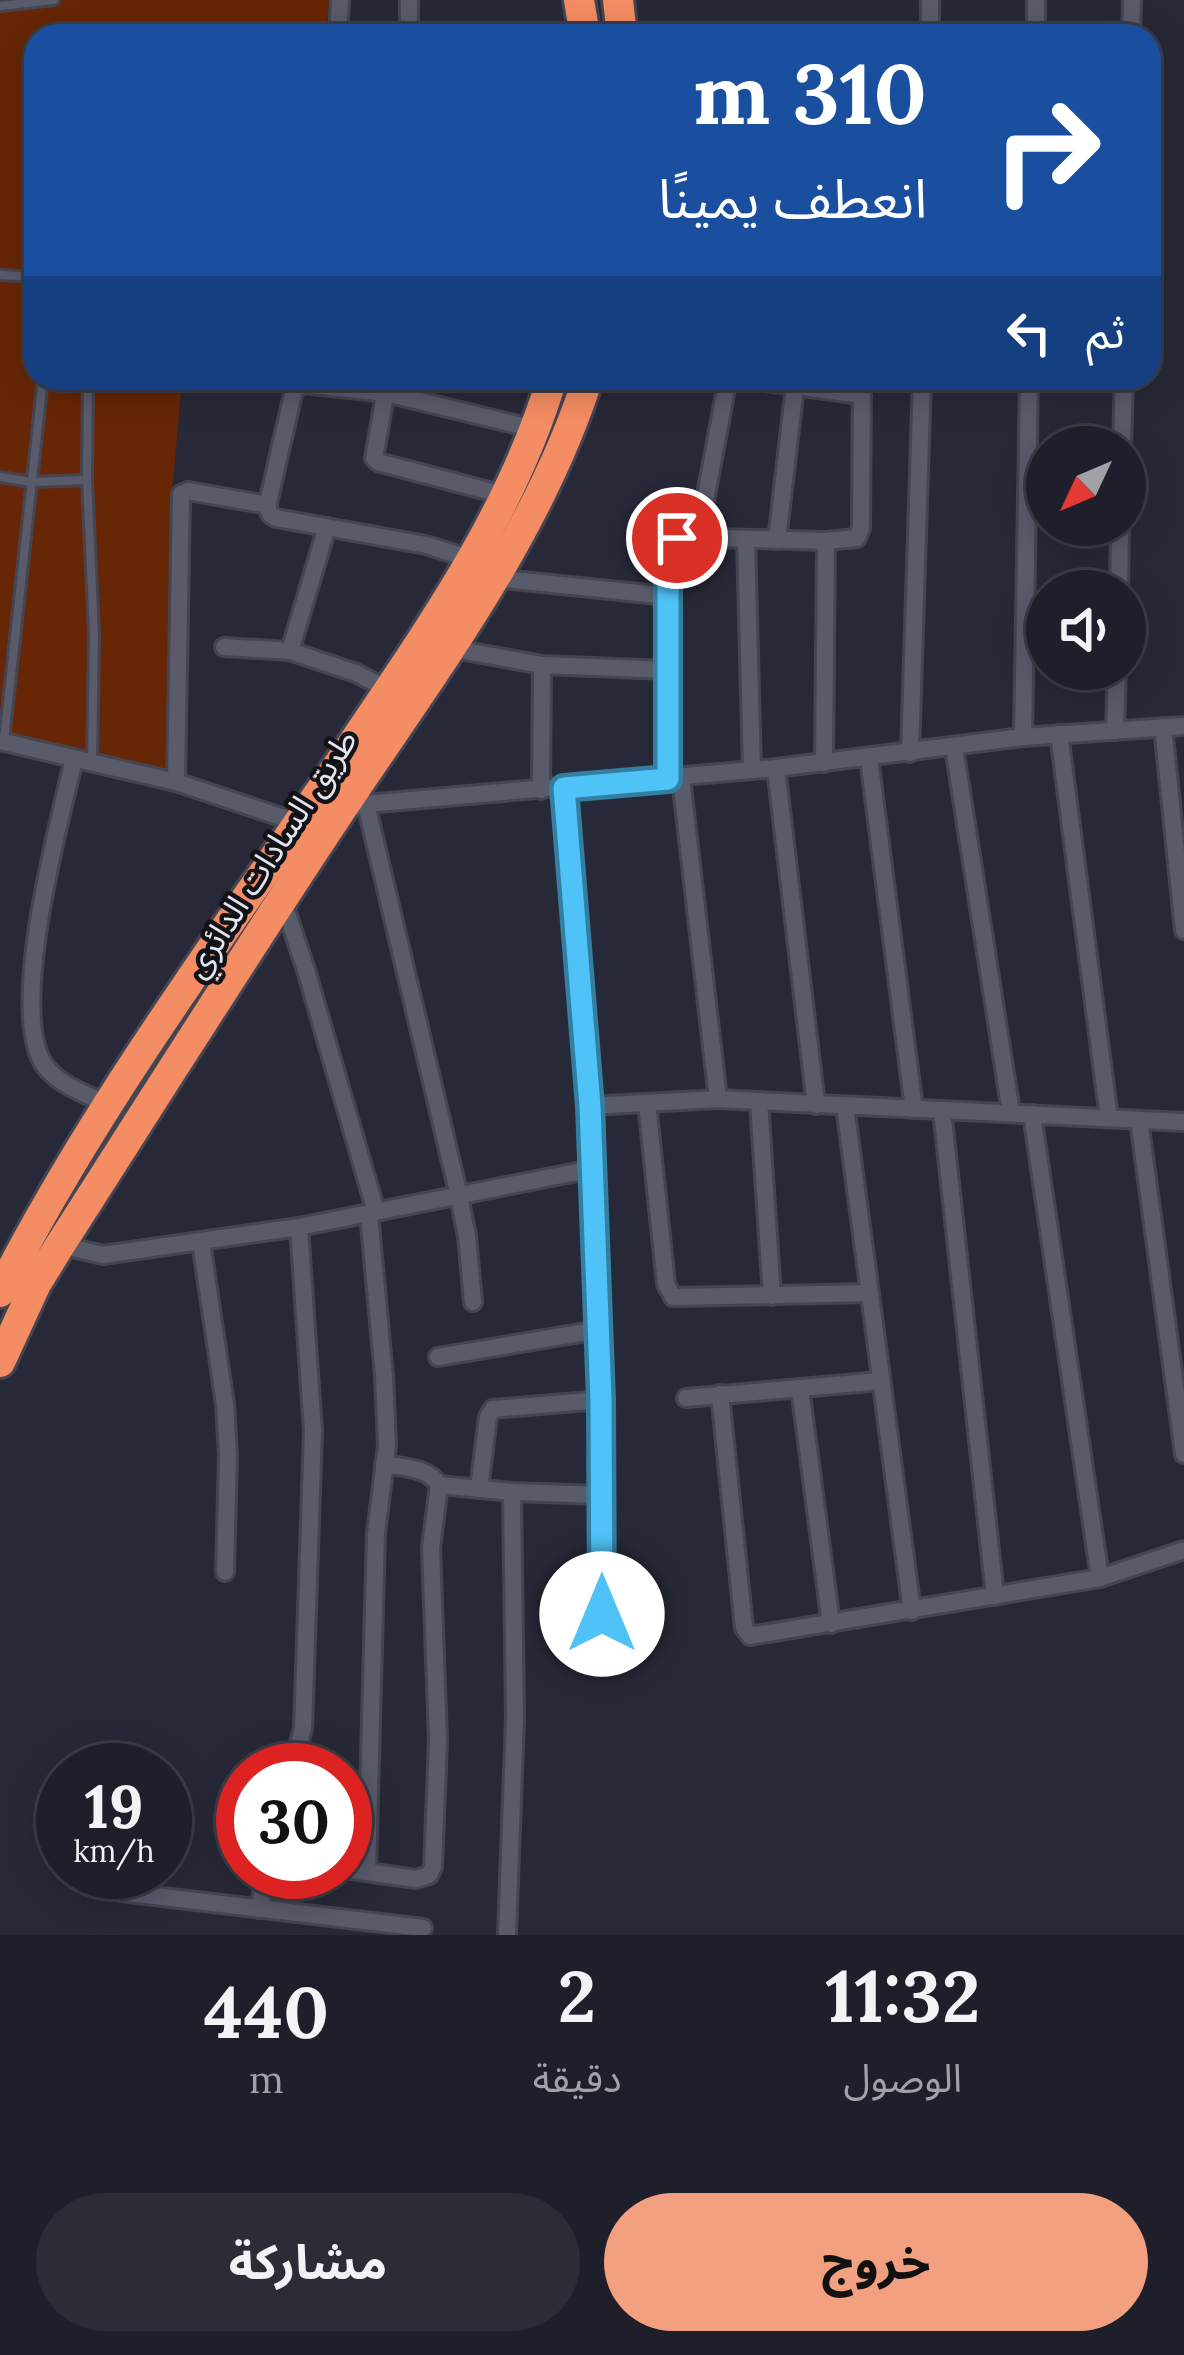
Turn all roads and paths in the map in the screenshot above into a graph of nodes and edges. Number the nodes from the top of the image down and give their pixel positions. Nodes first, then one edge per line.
1 (55, 0) edge
2 (0, 6) edge
3 (42, 390) edge
4 (88, 390) edge
5 (295, 390) edge
6 (386, 390) edge
7 (401, 390) edge
8 (548, 390) edge
9 (584, 390) edge
10 (729, 390) edge
11 (795, 390) edge
12 (862, 390) edge
13 (922, 390) edge
14 (1029, 390) edge
15 (1124, 390) edge
16 (1123, 426) edge
17 (535, 429) junction
18 (0, 477) edge
19 (87, 480) junction
20 (31, 482) junction
21 (507, 496) junction
22 (268, 505) junction
23 (327, 527) junction
24 (698, 538) junction
25 (746, 539) junction
26 (777, 540) junction
27 (826, 541) junction
28 (484, 569) junction
29 (668, 596) junction
30 (224, 647) dead end
31 (449, 648) junction
32 (290, 651) junction
33 (542, 665) junction
34 (668, 670) junction
35 (389, 690) junction
36 (1116, 690) edge
37 (1184, 726) edge
38 (1163, 728) junction
39 (1115, 731) junction
40 (1059, 734) junction
41 (1023, 736) junction
42 (2, 741) edge
43 (954, 747) junction
44 (910, 753) junction
45 (869, 758) junction
46 (83, 761) junction
47 (824, 763) junction
48 (776, 768) junction
49 (752, 770) junction
50 (675, 778) junction
51 (176, 782) junction
52 (564, 788) junction
53 (541, 790) junction
54 (354, 807) junction
55 (299, 823) junction
56 (282, 898) junction
57 (1184, 930) edge
58 (132, 1069) junction
59 (160, 1090) junction
60 (718, 1100) junction
61 (759, 1102) junction
62 (647, 1103) junction
63 (107, 1104) junction
64 (816, 1105) junction
65 (590, 1106) junction
66 (845, 1106) junction
67 (914, 1109) junction
68 (942, 1110) junction
69 (1011, 1112) junction
70 (1031, 1114) junction
71 (1109, 1118) junction
72 (1139, 1120) junction
73 (1184, 1122) edge
74 (592, 1169) junction
75 (459, 1196) junction
76 (373, 1213) junction
77 (299, 1227) junction
78 (200, 1242) junction
79 (59, 1245) junction
80 (0, 1292) edge
81 (870, 1293) junction
82 (772, 1295) junction
83 (473, 1302) dead end
84 (598, 1330) junction
85 (438, 1357) dead end
86 (0, 1362) edge
87 (881, 1381) junction
88 (800, 1388) junction
89 (720, 1394) junction
90 (686, 1398) dead end
91 (601, 1400) junction
92 (1184, 1454) edge
93 (384, 1464) junction
94 (439, 1485) junction
95 (479, 1489) junction
96 (512, 1492) junction
97 (601, 1495) junction
98 (1184, 1550) edge
99 (225, 1572) dead end
100 (1100, 1578) junction
101 (995, 1596) junction
102 (912, 1611) junction
103 (602, 1614) dead end
104 (831, 1624) junction
105 (299, 1743) edge
106 (370, 1743) edge
107 (372, 1872) edge
108 (178, 1899) edge
109 (262, 1899) edge
110 (260, 1909) junction
111 (422, 1928) dead end
112 (507, 1935) edge

1 - 2 lane
3 - 20 lane
4 - 19 lane
5 - 22 street
6 - 21 street
7 - 17 street
8 - 17 highway, طريق السادات الدائري
9 - 28 highway, طريق السادات الدائري
10 - 24 street
11 - 26 street
12 - 27 street
13 - 44 street
14 - 41 street
15 - 16 street
17 - 21 highway, طريق السادات الدائري
18 - 20 lane
19 - 20 lane
19 - 46 lane
20 - 42 lane
21 - 28 highway, طريق السادات الدائري
22 - 23 street
22 - 51 street
23 - 28 street
23 - 32 street
24 - 25 street
24 - 29 street
25 - 26 street
25 - 49 street
26 - 27 street
27 - 47 street
28 - 29 street
28 - 31 highway, طريق السادات الدائري
28 - 35 highway, طريق السادات الدائري
29 - 34 street
30 - 32 street
31 - 33 street
31 - 54 highway, طريق السادات الدائري
32 - 35 street
33 - 34 street
33 - 53 street
34 - 50 street
35 - 55 highway, طريق السادات الدائري
36 - 39 street
37 - 38 street
38 - 39 street
38 - 57 street
39 - 40 street
40 - 41 street
40 - 71 street
41 - 43 street
42 - 46 street
43 - 44 street
43 - 69 street
44 - 45 street
45 - 47 street
45 - 67 street
46 - 51 street
46 - 63 street
47 - 48 street
48 - 49 street
48 - 64 street
49 - 50 street
50 - 52 street
50 - 60 street
51 - 55 street
52 - 53 street
52 - 65 street
53 - 54 street
54 - 56 highway, طريق السادات الدائري
54 - 75 street
55 - 58 highway, طريق السادات الدائري
56 - 59 highway, طريق السادات الدائري
56 - 76 street
58 - 59 highway
58 - 63 highway, طريق السادات الدائري
59 - 79 highway, طريق السادات الدائري
60 - 61 street
60 - 62 street
61 - 64 street
61 - 82 street
62 - 65 street
62 - 82 street
63 - 80 highway, طريق السادات الدائري
64 - 66 street
65 - 74 street
66 - 67 street
66 - 81 street
67 - 68 street
68 - 69 street
68 - 101 street
69 - 70 street
70 - 71 street
70 - 100 street
71 - 72 street
72 - 73 street
72 - 92 street
74 - 75 street
74 - 84 street
75 - 76 street
75 - 83 street
76 - 77 street
76 - 93 street
77 - 78 street
77 - 105 street
78 - 79 street
78 - 99 street
79 - 86 highway, طريق السادات الدائري
81 - 82 street
81 - 87 street
84 - 85 street
84 - 91 street
87 - 88 street
87 - 102 street
88 - 89 street
88 - 104 street
89 - 90 street
89 - 104 street
91 - 95 street
91 - 97 street
93 - 94 street
93 - 106 street
94 - 95 street
94 - 107 street
95 - 96 street
96 - 97 street
96 - 112 street
97 - 103 street
98 - 100 street
100 - 101 street
101 - 102 street
102 - 104 street
108 - 110 street
109 - 110 street
110 - 111 street

